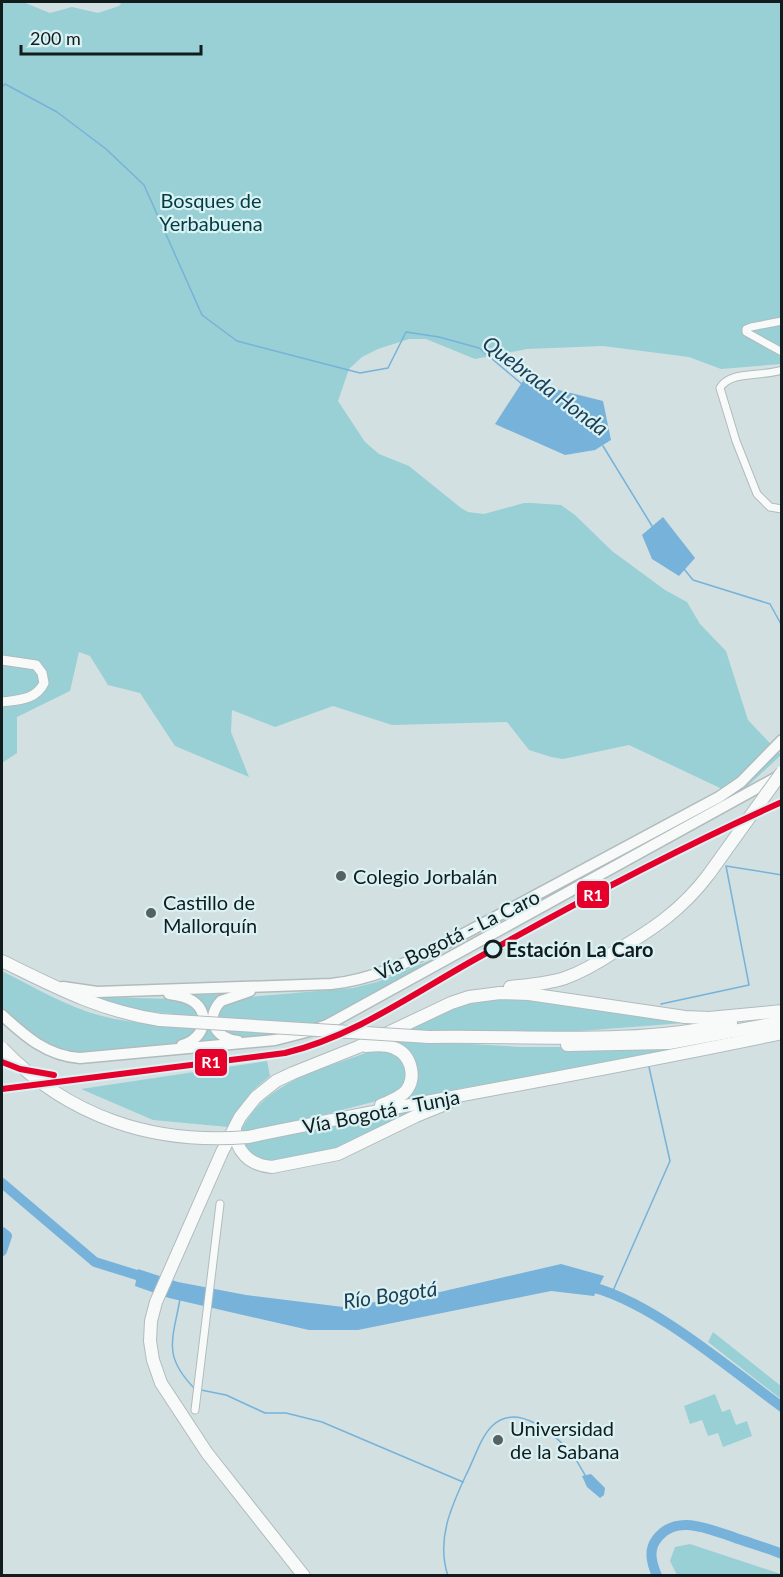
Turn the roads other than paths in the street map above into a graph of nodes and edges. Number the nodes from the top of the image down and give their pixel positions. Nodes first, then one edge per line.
1 (782, 321) edge
2 (782, 352) edge
3 (782, 370) edge
4 (782, 509) edge
5 (2, 660) edge
6 (2, 702) edge
7 (782, 740) edge
8 (782, 773) edge
9 (2, 961) edge
10 (51, 985) junction
11 (265, 987) junction
12 (145, 990) junction
13 (469, 997) junction
14 (782, 1011) edge
15 (2, 1015) edge
16 (782, 1022) edge
17 (782, 1033) edge
18 (429, 1037) junction
19 (257, 1042) junction
20 (358, 1047) junction
21 (2, 1048) edge
22 (125, 1054) junction
23 (510, 1087) junction
24 (358, 1114) junction
25 (235, 1126) junction
26 (220, 1204) dead end
27 (195, 1410) dead end
28 (304, 1575) edge

1 - 2 street
3 - 4 street
5 - 6 street
7 - 11 main road, Vía Bogotá - La Caro
8 - 13 highway, bridge
8 - 19 main road, Vía Bogotá - La Caro
9 - 10 highway
10 - 12 main road, Vía Bogotá - La Caro
10 - 18 highway, bridge
11 - 12 main road, Vía Bogotá - La Caro
11 - 19 main road
12 - 22 main road
13 - 14 highway
13 - 20 highway
14 - 18 highway
15 - 22 main road, Vía Bogotá - La Caro
16 - 18 highway
17 - 23 highway, Vía Bogotá - Tunja
19 - 22 main road, Vía Bogotá - La Caro
20 - 24 highway
20 - 25 highway
21 - 24 highway, Vía Bogotá - Tunja, bridge
23 - 24 highway, Vía Bogotá - Tunja
23 - 25 highway
25 - 28 highway
26 - 27 street

